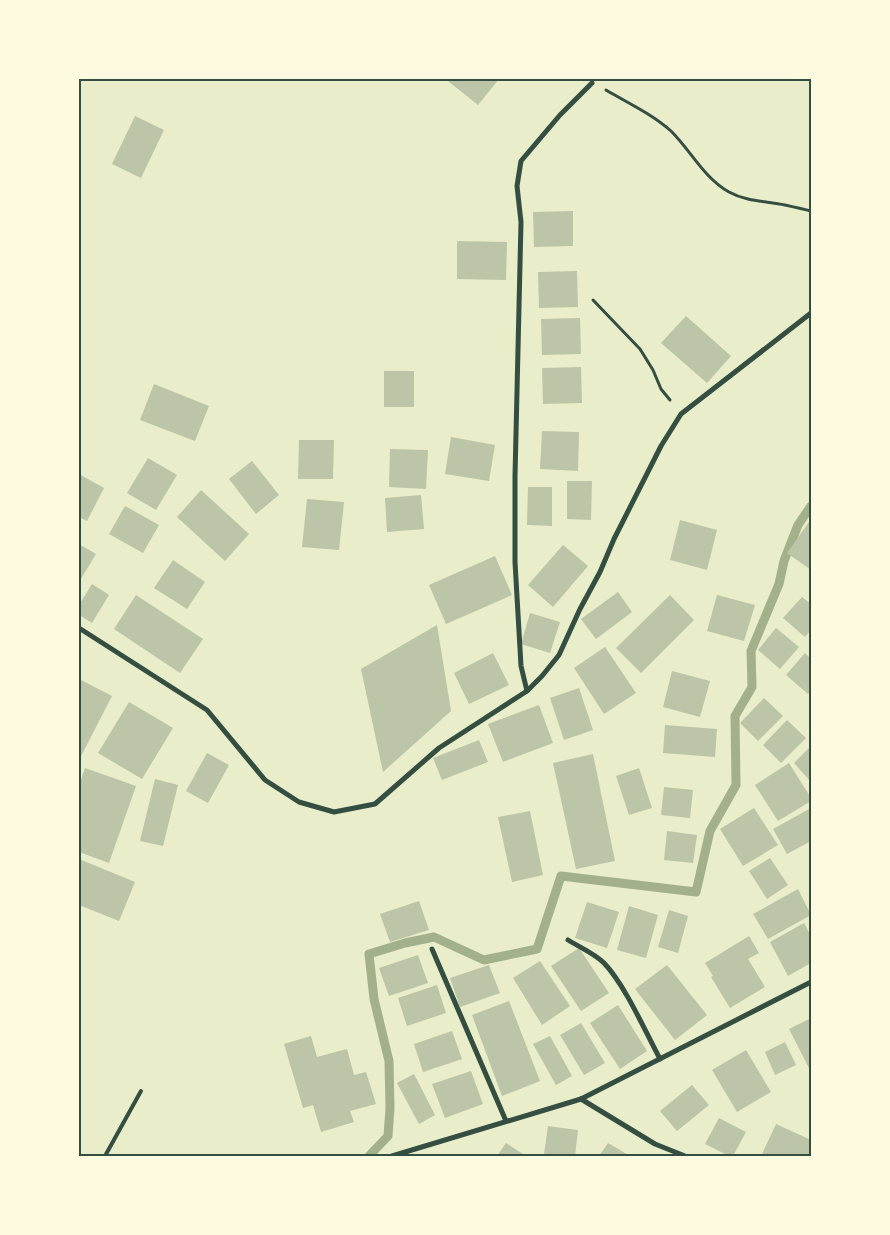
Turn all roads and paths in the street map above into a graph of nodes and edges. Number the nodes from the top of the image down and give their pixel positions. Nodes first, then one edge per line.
1 (592, 83) joint
2 (811, 211) edge
3 (593, 300) dead end
4 (811, 313) edge
5 (681, 414) junction
6 (79, 628) edge
7 (527, 691) junction
8 (568, 940) dead end
9 (432, 949) dead end
10 (811, 982) edge
11 (660, 1059) junction
12 (141, 1091) dead end
13 (581, 1099) junction
14 (506, 1122) junction
15 (105, 1156) edge
16 (392, 1156) edge
17 (685, 1156) edge

1 - 2 path
1 - 7 street
3 - 5 path
4 - 5 street
5 - 7 street
6 - 7 street
8 - 11 street
9 - 14 street
10 - 11 street
11 - 13 street
12 - 15 lane
13 - 14 street
13 - 17 street
14 - 16 street

